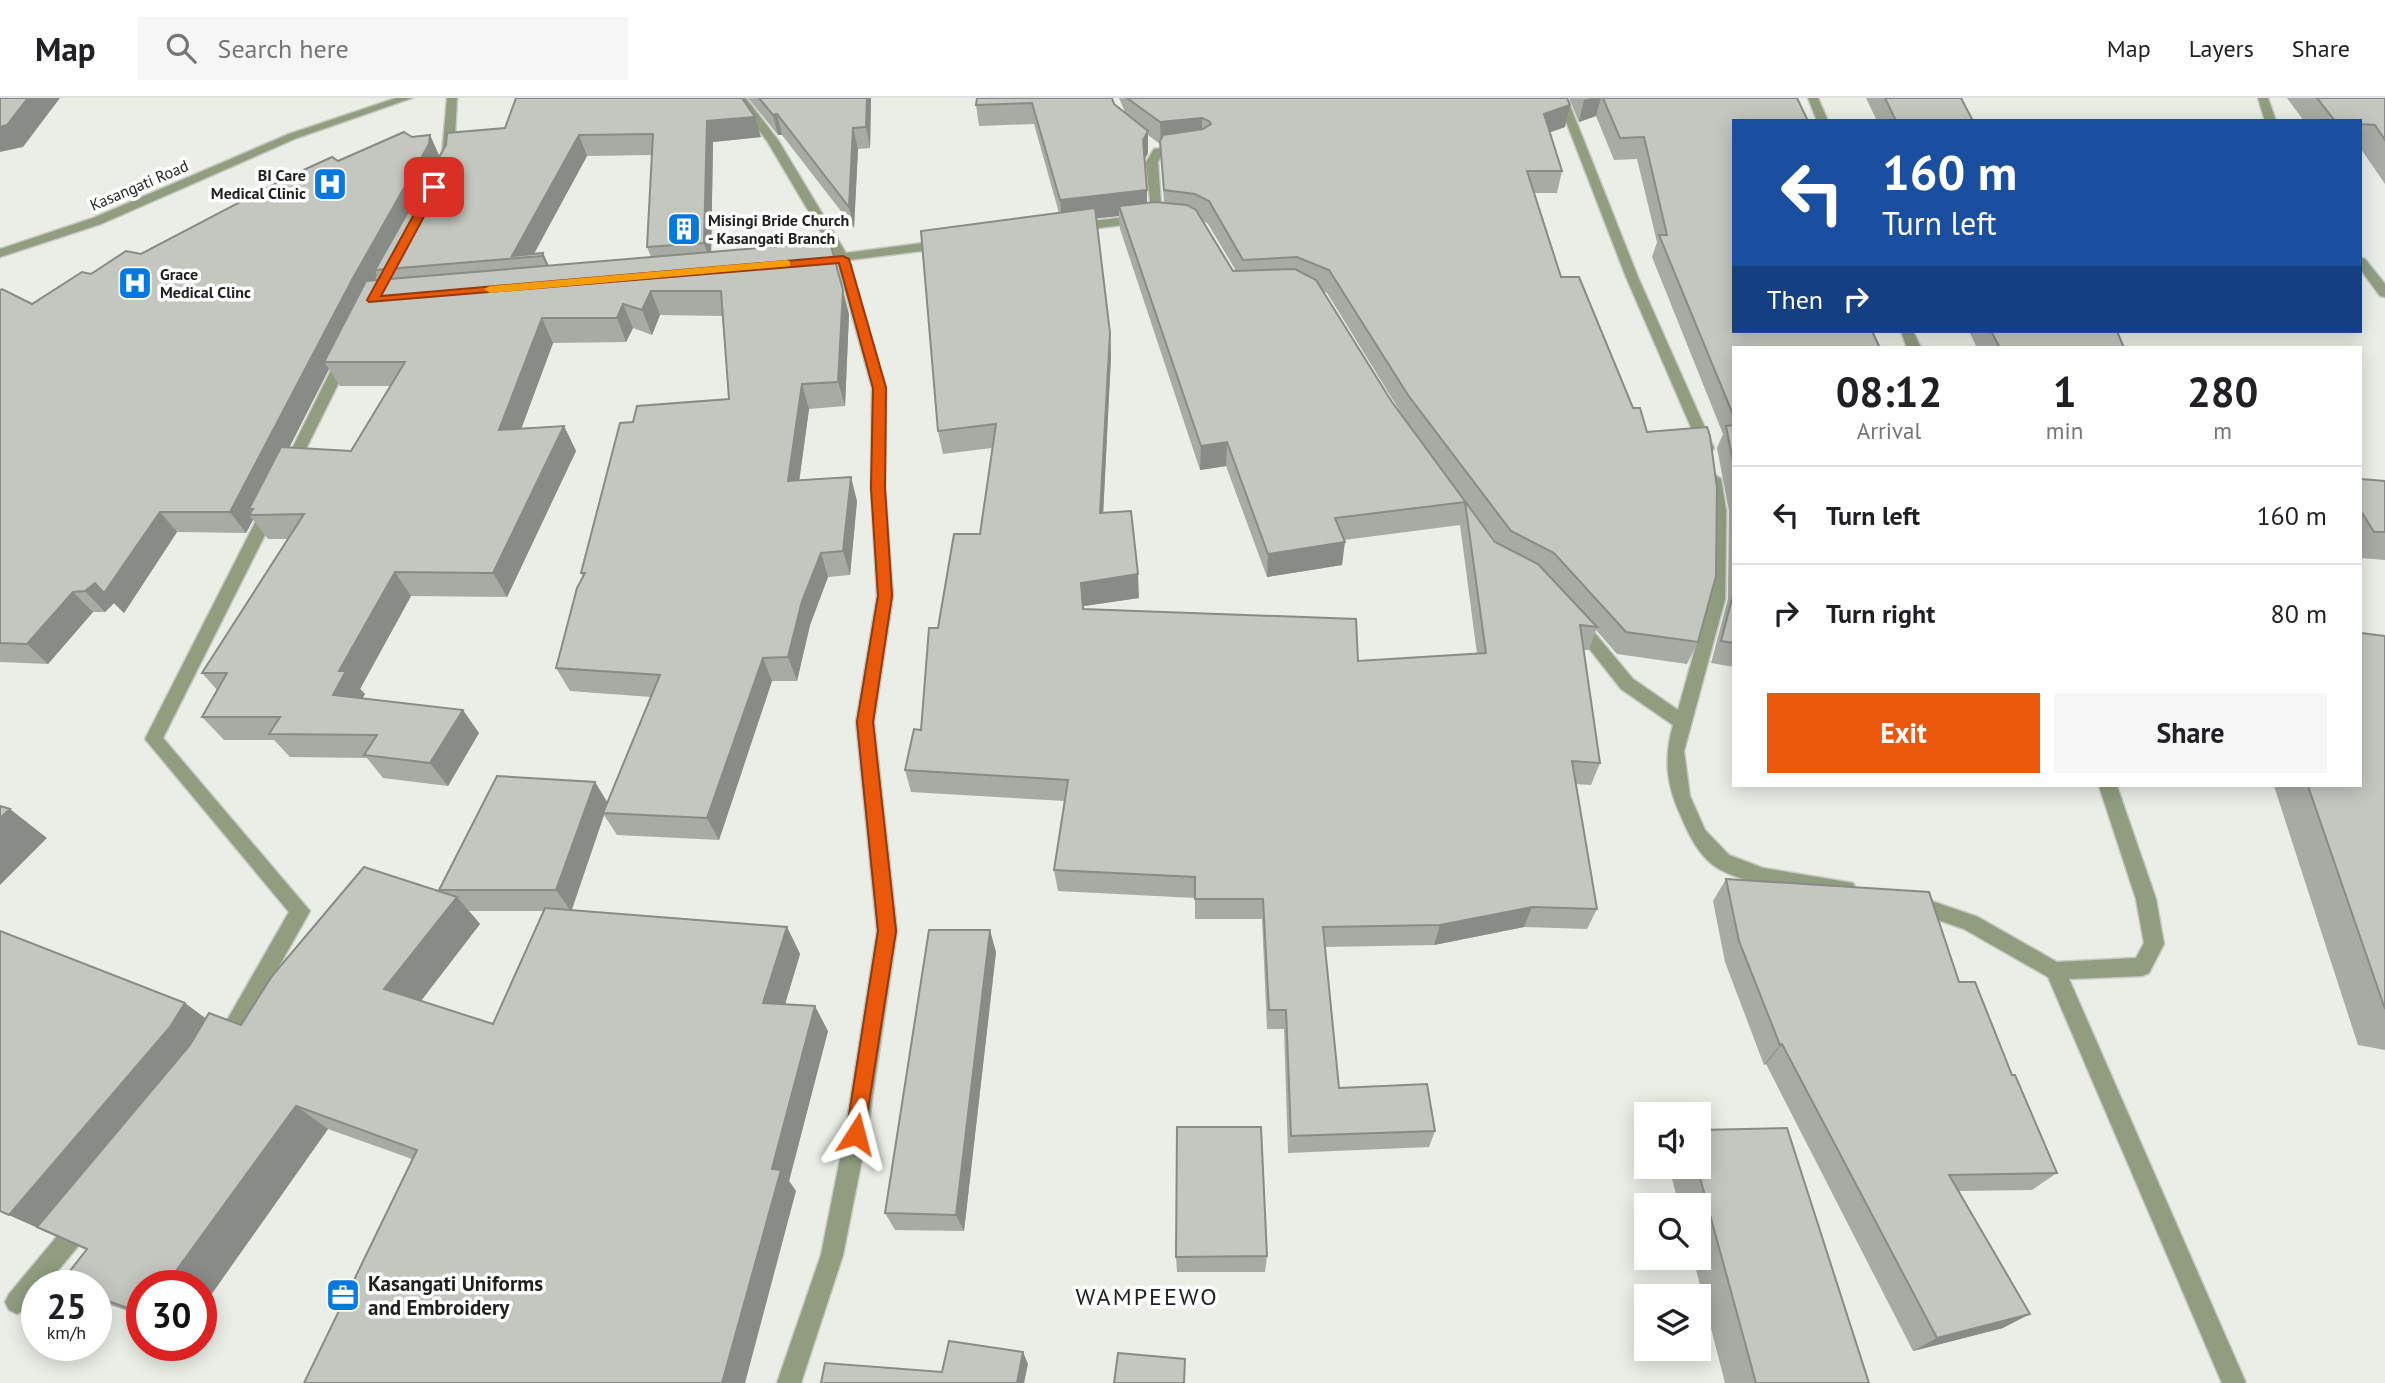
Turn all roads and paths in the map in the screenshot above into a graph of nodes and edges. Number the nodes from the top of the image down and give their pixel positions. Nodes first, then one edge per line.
1 (407, 98) edge
2 (452, 98) edge
3 (740, 98) edge
4 (1562, 98) edge
5 (1813, 98) edge
6 (2263, 98) edge
7 (1822, 119) edge
8 (2270, 119) edge
9 (1202, 145) edge
10 (440, 177) edge
11 (1062, 229) edge
12 (962, 241) edge
13 (0, 253) edge
14 (843, 259) junction
15 (795, 262) edge
16 (2362, 263) edge
17 (2385, 293) edge
18 (355, 336) edge
19 (1565, 609) edge
20 (1683, 723) junction
21 (2108, 787) edge
22 (1859, 891) edge
23 (1899, 897) edge
24 (2055, 971) junction
25 (215, 1061) edge
26 (95, 1208) edge
27 (17, 1302) dead end
28 (789, 1383) edge
29 (2234, 1383) edge

1 - 13 street, Kasangati Road
2 - 10 street
3 - 14 street
4 - 20 street
5 - 7 street
6 - 8 street
9 - 11 street
12 - 14 street
14 - 15 street
14 - 28 street
16 - 17 street
18 - 25 street
19 - 20 street
20 - 22 street
21 - 24 street
23 - 24 street
24 - 29 street
26 - 27 street

